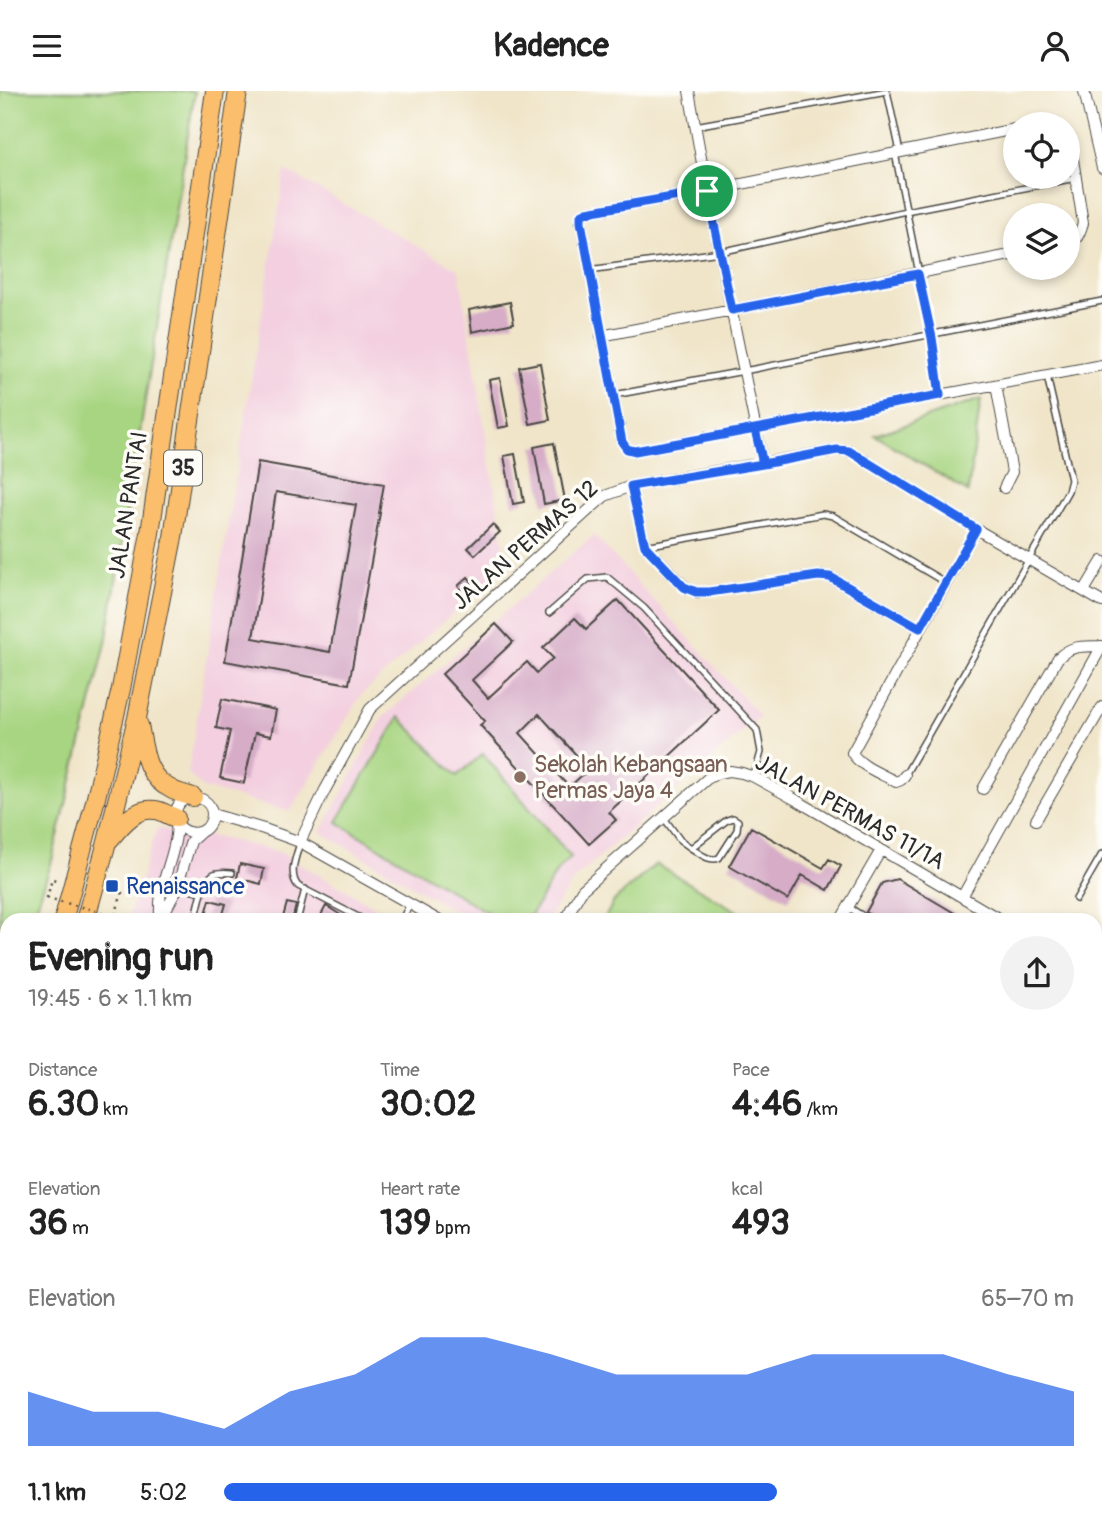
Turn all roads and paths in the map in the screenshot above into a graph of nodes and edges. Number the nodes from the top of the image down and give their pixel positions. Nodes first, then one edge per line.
1 (215, 91) edge
2 (238, 91) edge
3 (689, 91) edge
4 (887, 91) edge
5 (1084, 91) edge
6 (695, 126) junction
7 (1003, 131) edge
8 (897, 152) junction
9 (1102, 168) edge
10 (1019, 189) edge
11 (707, 191) junction
12 (1080, 204) edge
13 (906, 211) junction
14 (1080, 232) edge
15 (720, 252) junction
16 (1003, 256) edge
17 (589, 270) junction
18 (918, 274) junction
19 (1102, 301) edge
20 (732, 310) junction
21 (931, 334) junction
22 (601, 336) junction
23 (1102, 365) edge
24 (744, 371) junction
25 (1046, 376) junction
26 (996, 386) junction
27 (612, 395) junction
28 (940, 395) junction
29 (755, 429) junction
30 (763, 464) junction
31 (631, 486) junction
32 (1004, 488) dead end
33 (976, 529) junction
34 (645, 546) junction
35 (1030, 560) junction
36 (1102, 561) edge
37 (946, 583) junction
38 (1084, 591) junction
39 (1102, 602) edge
40 (549, 613) dead end
41 (920, 628) junction
42 (1102, 646) edge
43 (1102, 707) edge
44 (137, 718) junction
45 (905, 775) joint
46 (754, 777) junction
47 (983, 789) dead end
48 (193, 797) junction
49 (212, 814) junction
50 (664, 818) junction
51 (1036, 820) dead end
52 (177, 821) junction
53 (201, 832) junction
54 (107, 842) junction
55 (300, 842) junction
56 (691, 848) junction
57 (881, 851) junction
58 (1102, 854) edge
59 (232, 873) dead end
60 (95, 885) junction
61 (178, 885) junction
62 (305, 889) junction
63 (202, 893) junction
64 (962, 897) junction
65 (47, 898) dead end
66 (1076, 899) dead end
67 (410, 904) junction
68 (848, 907) junction
69 (65, 913) edge
70 (87, 913) edge
71 (104, 913) edge
72 (116, 913) edge
73 (160, 913) edge
74 (164, 913) edge
75 (196, 913) edge
76 (299, 913) edge
77 (351, 913) edge
78 (405, 913) edge
79 (426, 913) edge
80 (569, 913) edge
81 (845, 913) edge
82 (857, 913) edge
83 (989, 913) edge

1 - 69 highway, JALAN PANTAI / 35
2 - 44 highway, JALAN PANTAI / 35
3 - 6 street
4 - 6 lane
4 - 8 lane
5 - 9 street
6 - 11 street
7 - 8 street
8 - 11 street
8 - 13 lane
10 - 13 lane
11 - 15 street
11 - 17 street
12 - 14 street
13 - 15 lane
13 - 18 lane
15 - 17 lane
15 - 20 street
16 - 18 street
17 - 22 street
18 - 20 street
18 - 21 lane
19 - 21 lane
20 - 22 street
20 - 24 street
21 - 24 lane
21 - 28 lane
22 - 27 street
23 - 25 street
24 - 27 lane
24 - 29 street
25 - 26 street
25 - 35 lane
26 - 28 street
26 - 32 street
27 - 29 street
28 - 29 street
29 - 30 street
30 - 31 street, JALAN PERMAS 12
30 - 33 street, JALAN PERMAS 12
31 - 34 street
31 - 55 street, JALAN PERMAS 12
33 - 35 street, JALAN PERMAS 12
33 - 37 street
34 - 37 lane
34 - 41 street
35 - 38 street, JALAN PERMAS 12
35 - 45 lane
36 - 38 street
37 - 41 street
38 - 39 street, JALAN PERMAS 12
40 - 46 lane
41 - 45 street
42 - 47 street
42 - 64 street
43 - 51 street
44 - 48 highway
44 - 54 highway, JALAN PANTAI / 35
46 - 50 street, JALAN PERMAS 11/1A
46 - 57 street, JALAN PERMAS 11/1A
48 - 49 street
48 - 52 street
49 - 53 street
49 - 55 street
50 - 56 lane
50 - 80 street, JALAN PERMAS 11/1A
52 - 53 street
52 - 54 highway
52 - 73 street
53 - 61 street
54 - 60 highway, JALAN PANTAI / 35
55 - 62 lane
55 - 67 street
56 - 56 lane
57 - 64 street, JALAN PERMAS 11/1A
57 - 68 street
58 - 66 lane
59 - 63 lane
60 - 70 highway, JALAN PANTAI / 35
60 - 72 path, bridge
61 - 63 lane
61 - 74 street
62 - 76 lane
62 - 77 lane
63 - 75 lane
64 - 83 street, JALAN PERMAS 11/1A
65 - 71 path, bridge
67 - 78 lane
67 - 79 street
68 - 81 street
68 - 82 lane

